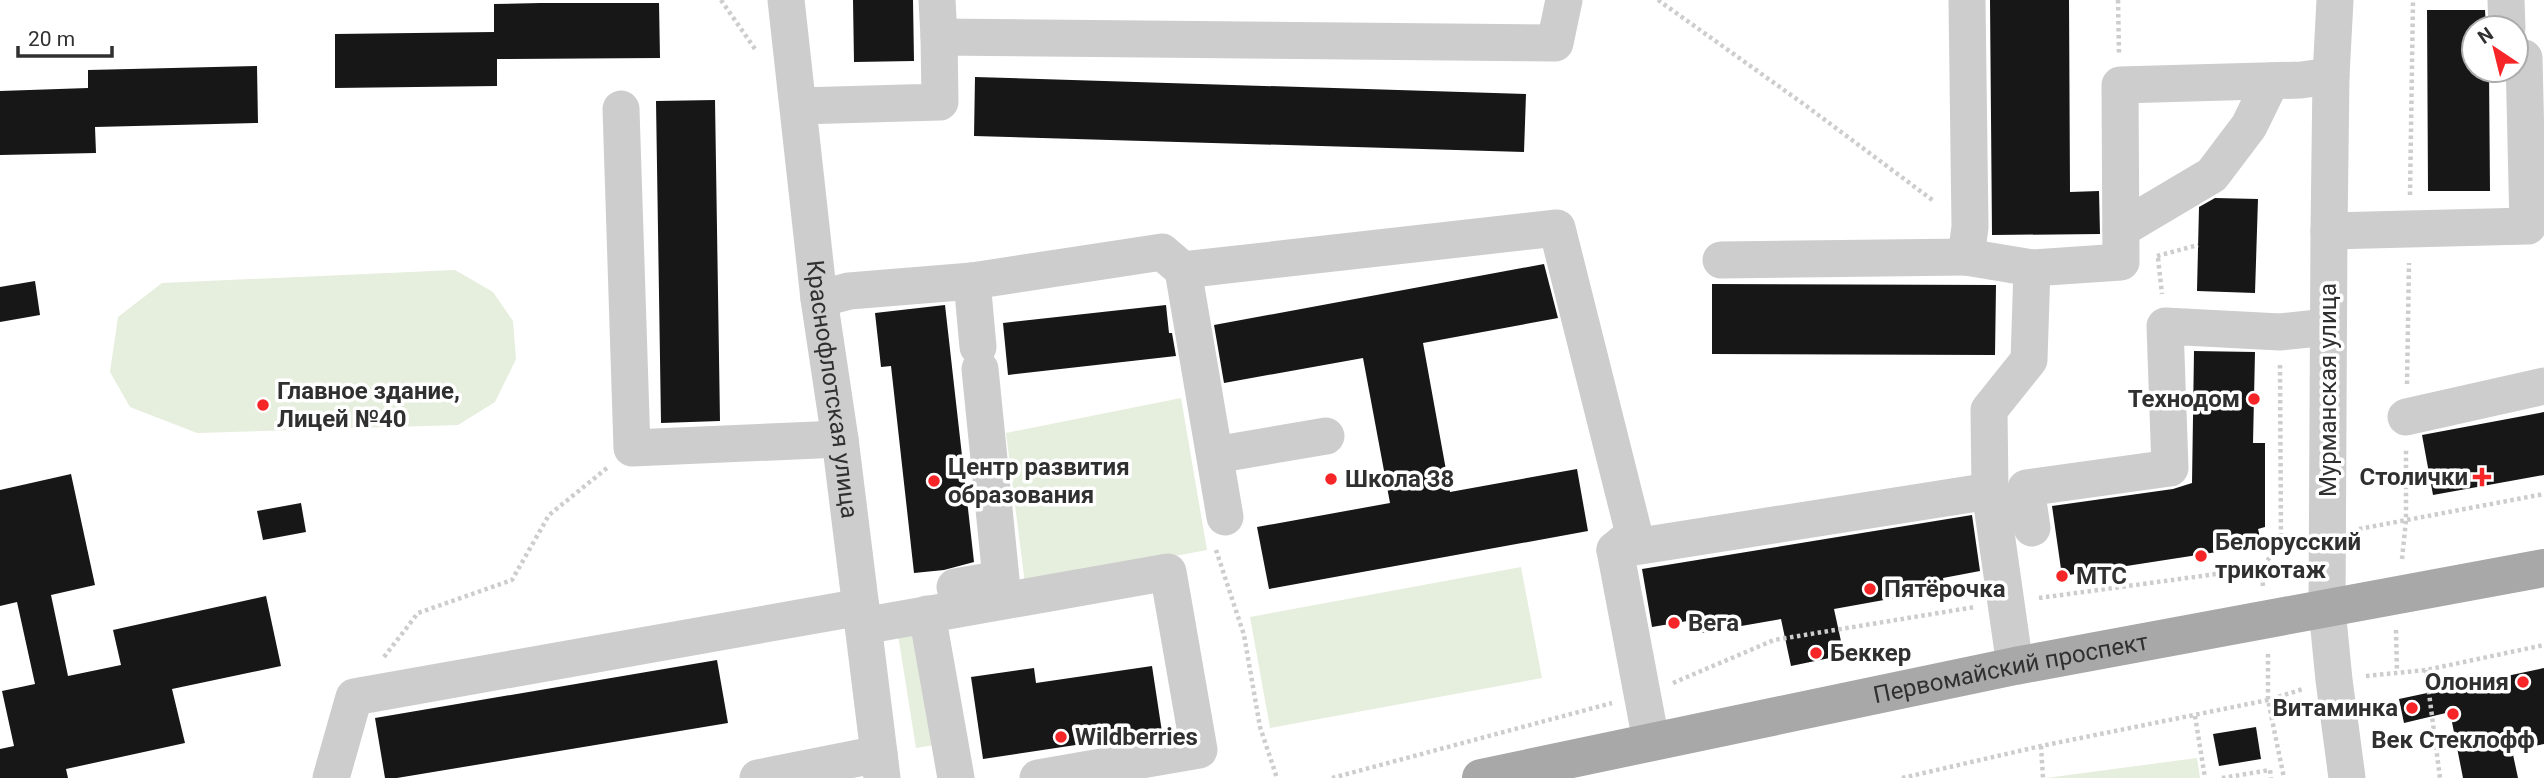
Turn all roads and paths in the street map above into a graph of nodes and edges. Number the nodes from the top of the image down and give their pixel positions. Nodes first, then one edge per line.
1 (786, 0) edge
2 (937, 0) edge
3 (1564, 0) edge
4 (1658, 0) edge
5 (1967, 0) edge
6 (2118, 0) edge
7 (2335, 0) edge
8 (2413, 0) edge
9 (939, 37) junction
10 (2331, 76) junction
11 (2271, 81) junction
12 (2525, 84) edge
13 (2120, 85) junction
14 (799, 106) junction
15 (621, 109) dead end
16 (2121, 229) junction
17 (2409, 230) junction
18 (2329, 231) junction
19 (1968, 242) junction
20 (2198, 245) dead end
21 (2158, 256) dead end
22 (1721, 260) dead end
23 (2032, 268) junction
24 (1183, 270) junction
25 (972, 281) junction
26 (819, 299) junction
27 (2328, 327) junction
28 (2280, 332) junction
29 (2544, 386) edge
30 (2406, 417) junction
31 (1326, 436) dead end
32 (840, 439) junction
33 (632, 448) junction
34 (1215, 455) junction
35 (1990, 491) junction
36 (2544, 494) edge
37 (2406, 520) junction
38 (2032, 528) dead end
39 (1221, 533) joint
40 (2328, 536) junction
41 (2404, 542) dead end
42 (1615, 551) junction
43 (2260, 568) dead end
44 (2544, 568) edge
45 (2008, 602) junction
46 (926, 603) junction
47 (2328, 609) junction
48 (862, 616) junction
49 (2544, 645) edge
50 (2015, 666) junction
51 (2426, 670) junction
52 (2334, 680) junction
53 (1642, 696) junction
54 (354, 697) junction
55 (2269, 699) junction
56 (2195, 716) junction
57 (1651, 741) junction
58 (2040, 746) junction
59 (881, 766) edge
60 (1352, 776) edge
61 (331, 778) edge
62 (758, 778) edge
63 (956, 778) edge
64 (1038, 778) edge
65 (1277, 778) edge
66 (1332, 778) edge
67 (1480, 778) edge
68 (1902, 778) edge
69 (2043, 778) edge
70 (2205, 778) edge
71 (2222, 778) edge
72 (2271, 778) edge
73 (2284, 778) edge
74 (2347, 778) edge
75 (2440, 778) edge

1 - 14 street, Краснофлотская улица
2 - 9 street
3 - 9 street
4 - 19 path
5 - 19 street
6 - 13 path
7 - 10 street, Мурманская улица
8 - 17 path
9 - 14 street
10 - 11 street
10 - 18 street, Мурманская улица
11 - 13 street
11 - 16 street
12 - 17 street
13 - 16 street
14 - 26 street, Краснофлотская улица
15 - 33 street
16 - 23 street
17 - 18 street
17 - 30 path
18 - 27 street, Мурманская улица
19 - 22 street
19 - 23 street
20 - 21 path
23 - 35 street
24 - 25 street
24 - 34 street
24 - 42 street
25 - 26 street
25 - 46 street
26 - 32 street, Краснофлотская улица
27 - 28 street
27 - 40 street, Мурманская улица
28 - 38 street
28 - 40 path
29 - 30 street
30 - 37 path
31 - 34 street
32 - 33 street
32 - 48 street, Краснофлотская улица
33 - 54 path
34 - 39 street
35 - 42 street
35 - 45 street
36 - 37 path
37 - 40 path
37 - 41 path
39 - 65 path
40 - 47 street, Мурманская улица
42 - 53 street
43 - 45 path
44 - 47 main road, Первомайский проспект
45 - 50 street
45 - 53 path
46 - 48 street
46 - 63 street
46 - 64 street
47 - 50 main road, Первомайский проспект
47 - 52 street, Мурманская улица
48 - 54 street
48 - 59 street, Краснофлотская улица
49 - 51 path
50 - 57 main road, Первомайский проспект
51 - 52 path
51 - 75 path
52 - 55 path
52 - 74 street, Мурманская улица
53 - 57 street
53 - 60 path
54 - 61 street
55 - 56 path
55 - 73 path
56 - 58 path
56 - 70 path
57 - 67 main road, Первомайский проспект
58 - 68 path
58 - 69 path
59 - 62 street
60 - 66 path
71 - 72 path

